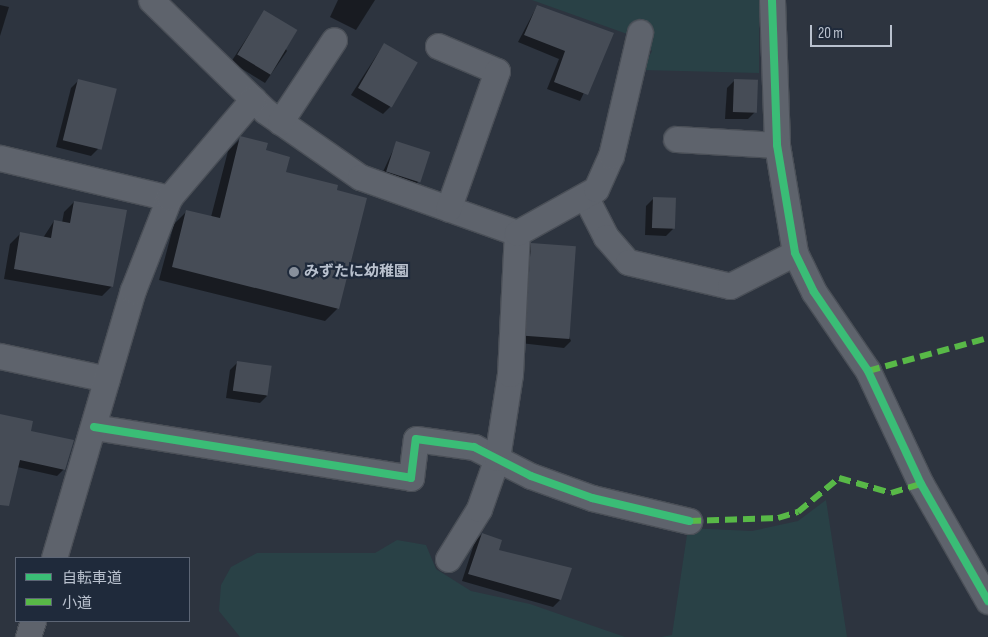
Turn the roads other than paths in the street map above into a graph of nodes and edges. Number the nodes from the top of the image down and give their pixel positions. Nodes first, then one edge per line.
1 (151, 0) edge
2 (772, 0) edge
3 (640, 32) dead end
4 (334, 40) dead end
5 (438, 46) dead end
6 (253, 99) junction
7 (280, 122) junction
8 (676, 139) dead end
9 (778, 144) junction
10 (0, 158) edge
11 (585, 196) junction
12 (169, 198) junction
13 (448, 209) junction
14 (517, 233) junction
15 (795, 253) junction
16 (0, 356) edge
17 (107, 379) junction
18 (94, 427) junction
19 (497, 458) junction
20 (689, 521) dead end
21 (54, 557) edge
22 (448, 559) dead end
23 (988, 601) edge
24 (33, 622) edge
25 (28, 637) edge

1 - 6 street
2 - 9 street
3 - 11 street
4 - 7 street
5 - 13 street
6 - 7 street
6 - 12 street
7 - 13 street
8 - 9 street
9 - 15 street
10 - 12 street
11 - 14 street
11 - 15 street
12 - 17 street
13 - 14 street
14 - 19 street
15 - 23 street
16 - 17 street
17 - 18 street
18 - 19 street
18 - 21 street
19 - 20 street
19 - 22 street
24 - 25 street

